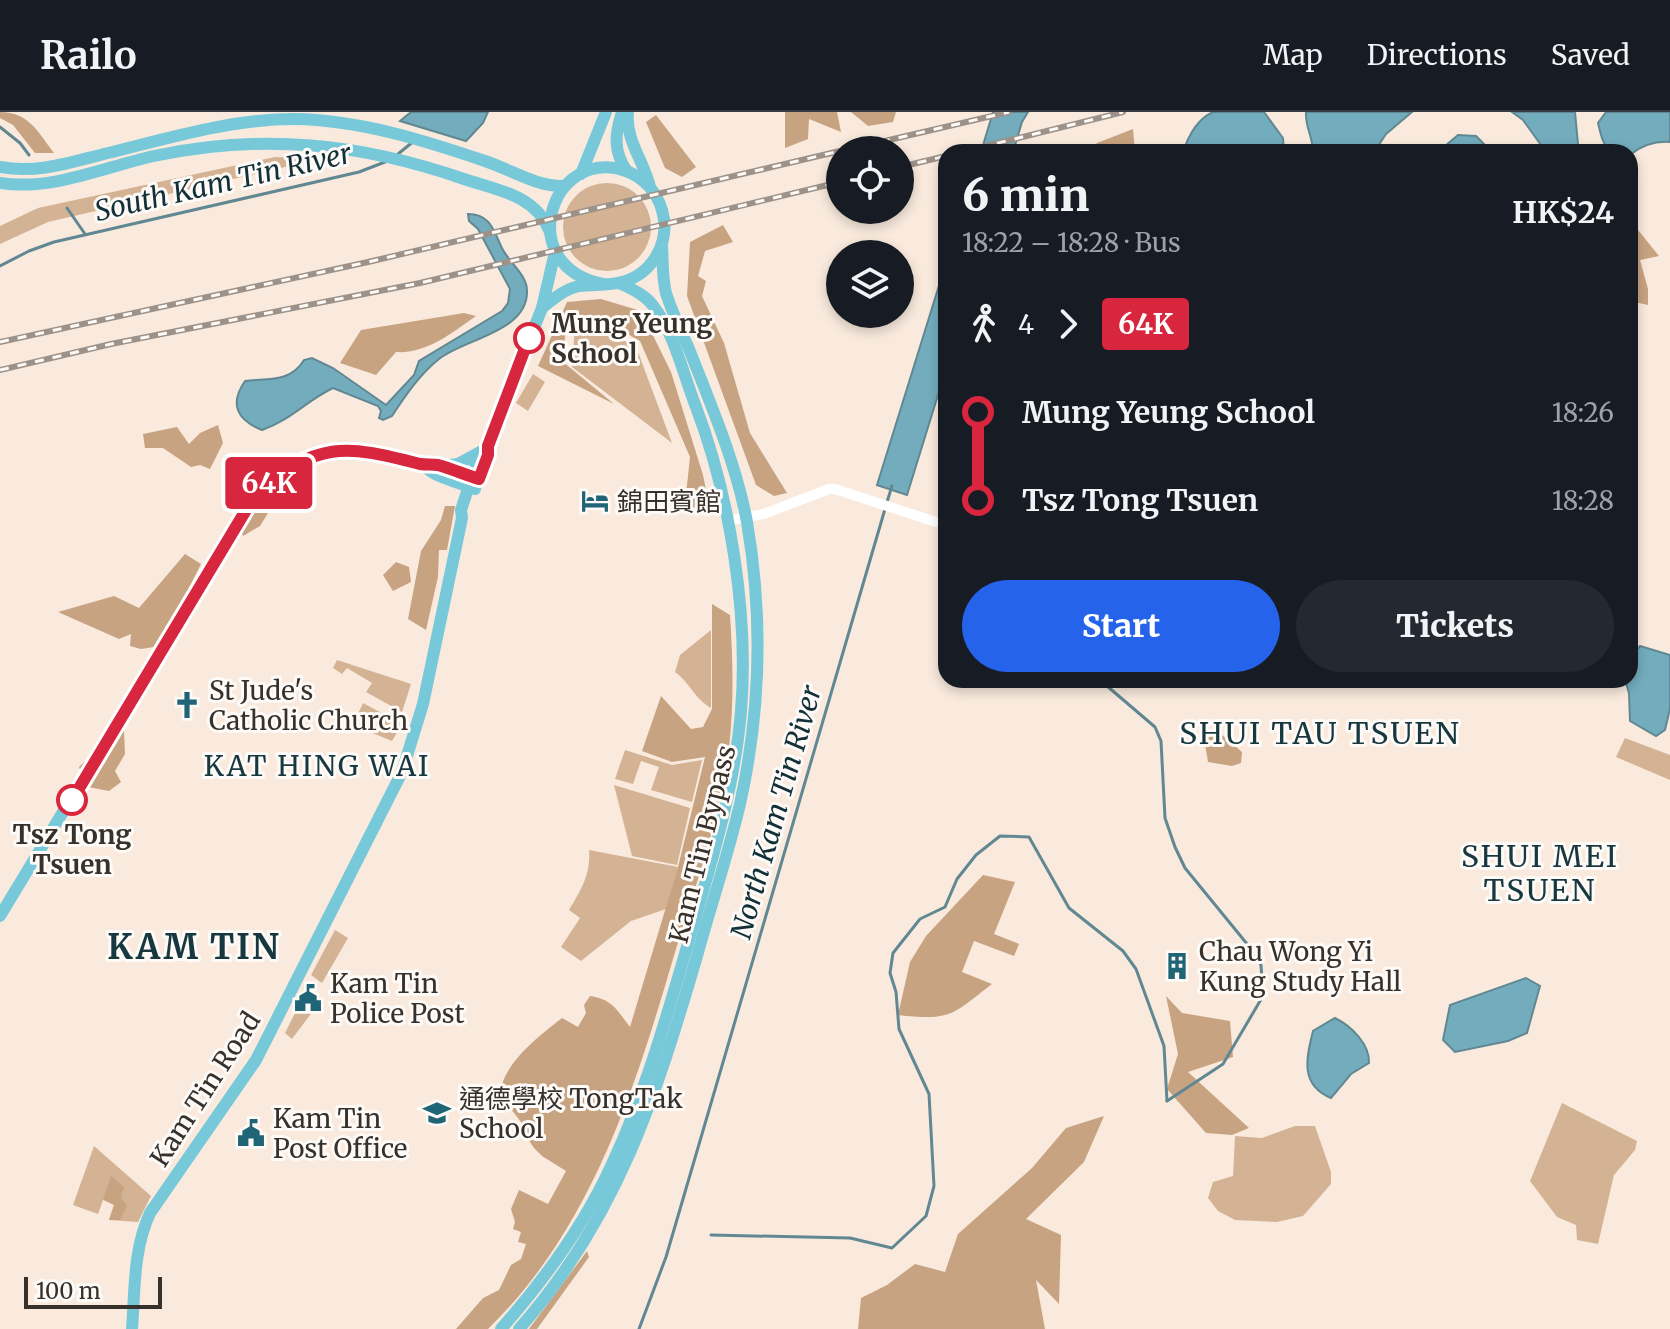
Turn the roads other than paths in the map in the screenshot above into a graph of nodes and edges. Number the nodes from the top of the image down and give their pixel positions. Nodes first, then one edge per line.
1 (606, 112) edge
2 (622, 112) edge
3 (628, 112) edge
4 (0, 167) edge
5 (627, 171) junction
6 (581, 174) junction
7 (0, 183) edge
8 (565, 186) junction
9 (650, 187) junction
10 (549, 230) junction
11 (662, 245) junction
12 (555, 252) junction
13 (619, 283) junction
14 (603, 284) junction
15 (542, 308) junction
16 (484, 449) junction
17 (423, 465) junction
18 (440, 466) junction
19 (474, 483) junction
20 (746, 518) junction
21 (727, 521) junction
22 (936, 522) dead end
23 (0, 916) edge
24 (132, 1329) edge
25 (501, 1329) edge
26 (519, 1329) edge

1 - 6 main road
2 - 5 main road
3 - 9 main road
4 - 8 main road
5 - 6 main road
5 - 9 main road
6 - 8 main road
7 - 10 main road
8 - 10 main road
9 - 11 main road
10 - 12 main road, Kam Tin Road
11 - 13 main road
11 - 20 main road, Kam Tin Bypass
12 - 14 main road
12 - 15 main road, Kam Tin Road
13 - 14 main road
13 - 21 main road, Kam Tin Bypass
14 - 15 main road
15 - 16 main road, Kam Tin Road
16 - 18 main road
16 - 19 main road, Kam Tin Road
17 - 18 main road
17 - 19 main road
17 - 23 main road
18 - 19 main road
19 - 24 main road, Kam Tin Road
20 - 21 street
20 - 22 street
20 - 26 main road, Kam Tin Bypass
21 - 25 main road, Kam Tin Bypass

